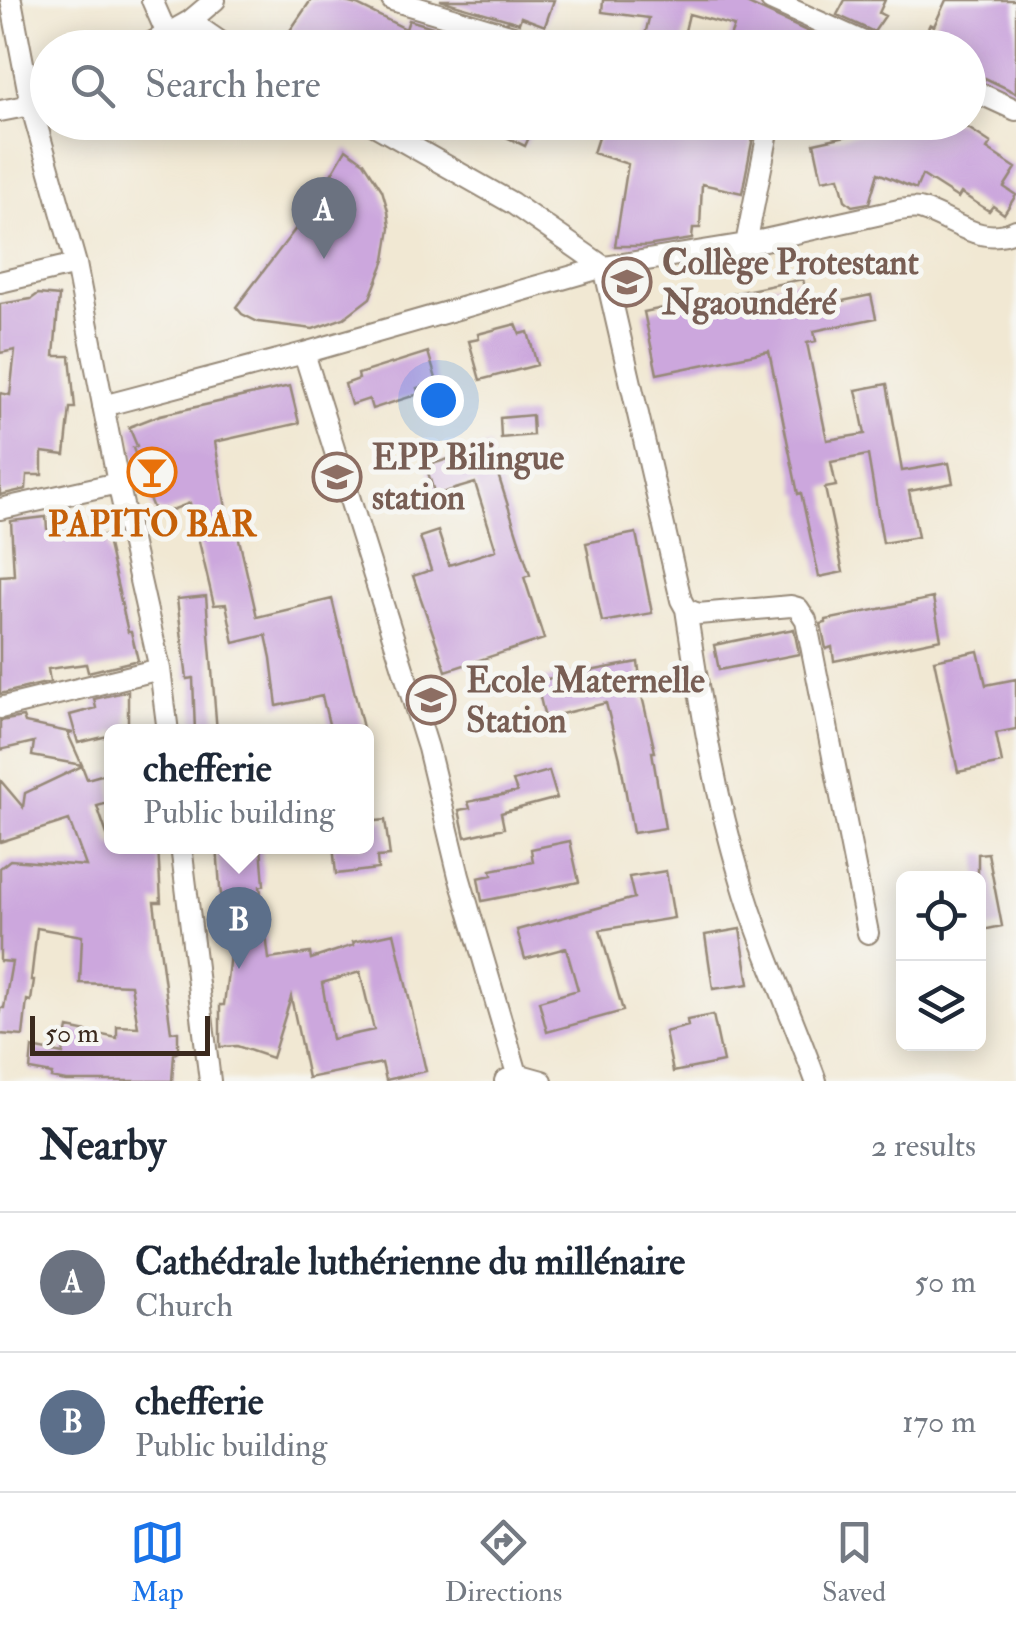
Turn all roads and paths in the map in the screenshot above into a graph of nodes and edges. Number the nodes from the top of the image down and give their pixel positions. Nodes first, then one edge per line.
1 (11, 0) edge
2 (152, 0) edge
3 (215, 0) edge
4 (392, 0) edge
5 (771, 0) edge
6 (190, 21) junction
7 (165, 30) edge
8 (174, 30) edge
9 (203, 30) edge
10 (493, 30) edge
11 (837, 30) edge
12 (30, 68) edge
13 (986, 96) edge
14 (30, 102) edge
15 (0, 110) edge
16 (1016, 110) edge
17 (48, 140) edge
18 (401, 140) edge
19 (766, 140) edge
20 (1016, 230) edge
21 (746, 244) junction
22 (76, 264) junction
23 (604, 267) junction
24 (0, 282) edge
25 (304, 353) junction
26 (103, 406) junction
27 (118, 483) junction
28 (0, 508) edge
29 (686, 609) junction
30 (160, 669) junction
31 (0, 708) edge
32 (167, 724) edge
33 (182, 854) edge
34 (868, 933) dead end
35 (511, 1078) edge
36 (210, 1081) edge
37 (542, 1081) edge
38 (816, 1081) edge

1 - 12 street
2 - 7 street
3 - 6 street
4 - 10 street
5 - 11 street
6 - 8 street
6 - 9 street
13 - 16 street
14 - 15 street
17 - 22 street
18 - 23 street
19 - 21 street
20 - 21 street
21 - 23 street
22 - 24 street
22 - 26 street
23 - 25 street
23 - 29 street
25 - 26 street
25 - 35 street
26 - 27 street
27 - 28 street
27 - 30 street
29 - 34 street
29 - 38 street
30 - 31 street
30 - 32 street
33 - 36 street
35 - 37 street

